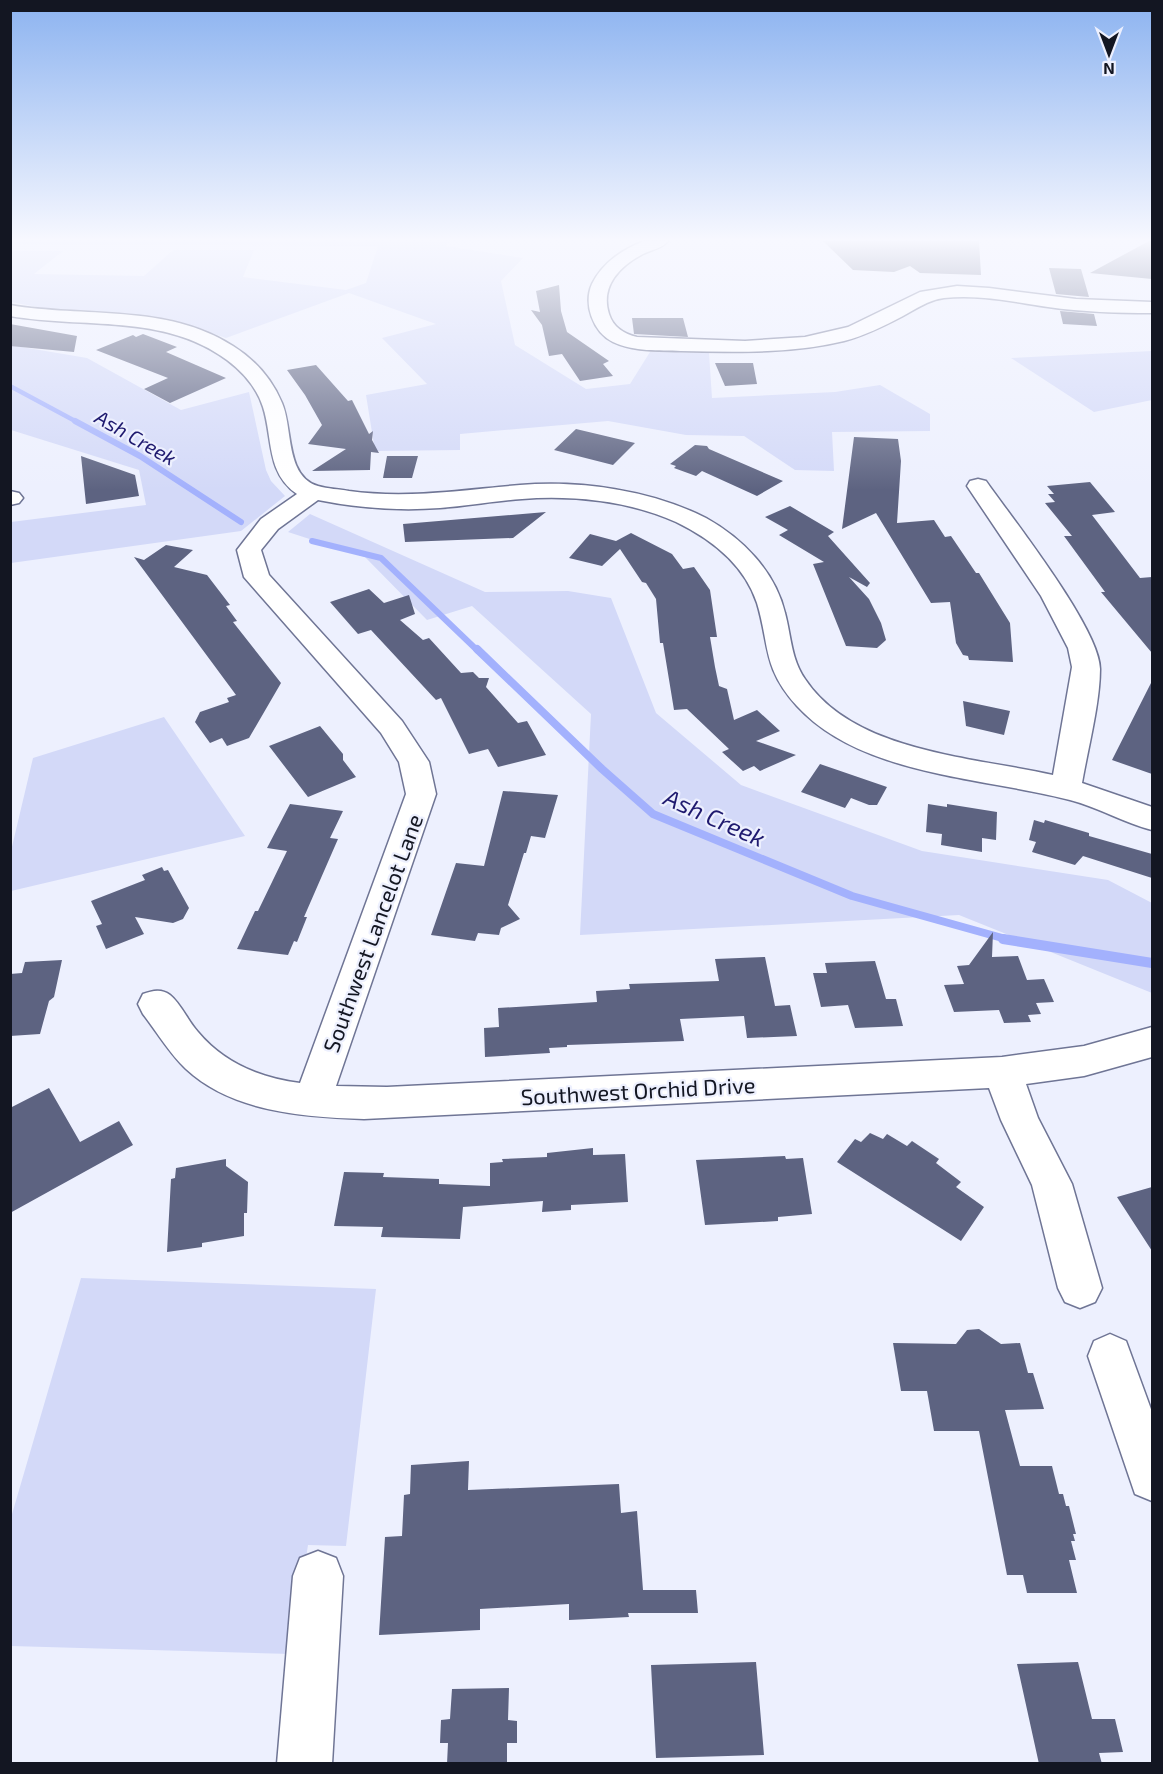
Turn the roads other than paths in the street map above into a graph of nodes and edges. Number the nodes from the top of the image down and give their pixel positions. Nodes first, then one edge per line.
1 (150, 324) edge
2 (605, 324) edge
3 (868, 324) edge
4 (978, 486) dead end
5 (314, 492) junction
6 (1066, 788) junction
7 (1152, 819) edge
8 (156, 1004) dead end
9 (1152, 1042) edge
10 (1002, 1072) junction
11 (312, 1101) junction
12 (1080, 1288) dead end
13 (1110, 1356) dead end
14 (1152, 1477) edge
15 (318, 1576) dead end
16 (304, 1764) edge

1 - 5 street
2 - 3 street
4 - 6 street
5 - 6 street
5 - 11 street, Southwest Lancelot Lane
6 - 7 street
8 - 11 street, Southwest Orchid Drive
9 - 10 street, Southwest Orchid Drive
10 - 11 street, Southwest Orchid Drive
10 - 12 street
13 - 14 street
15 - 16 street

